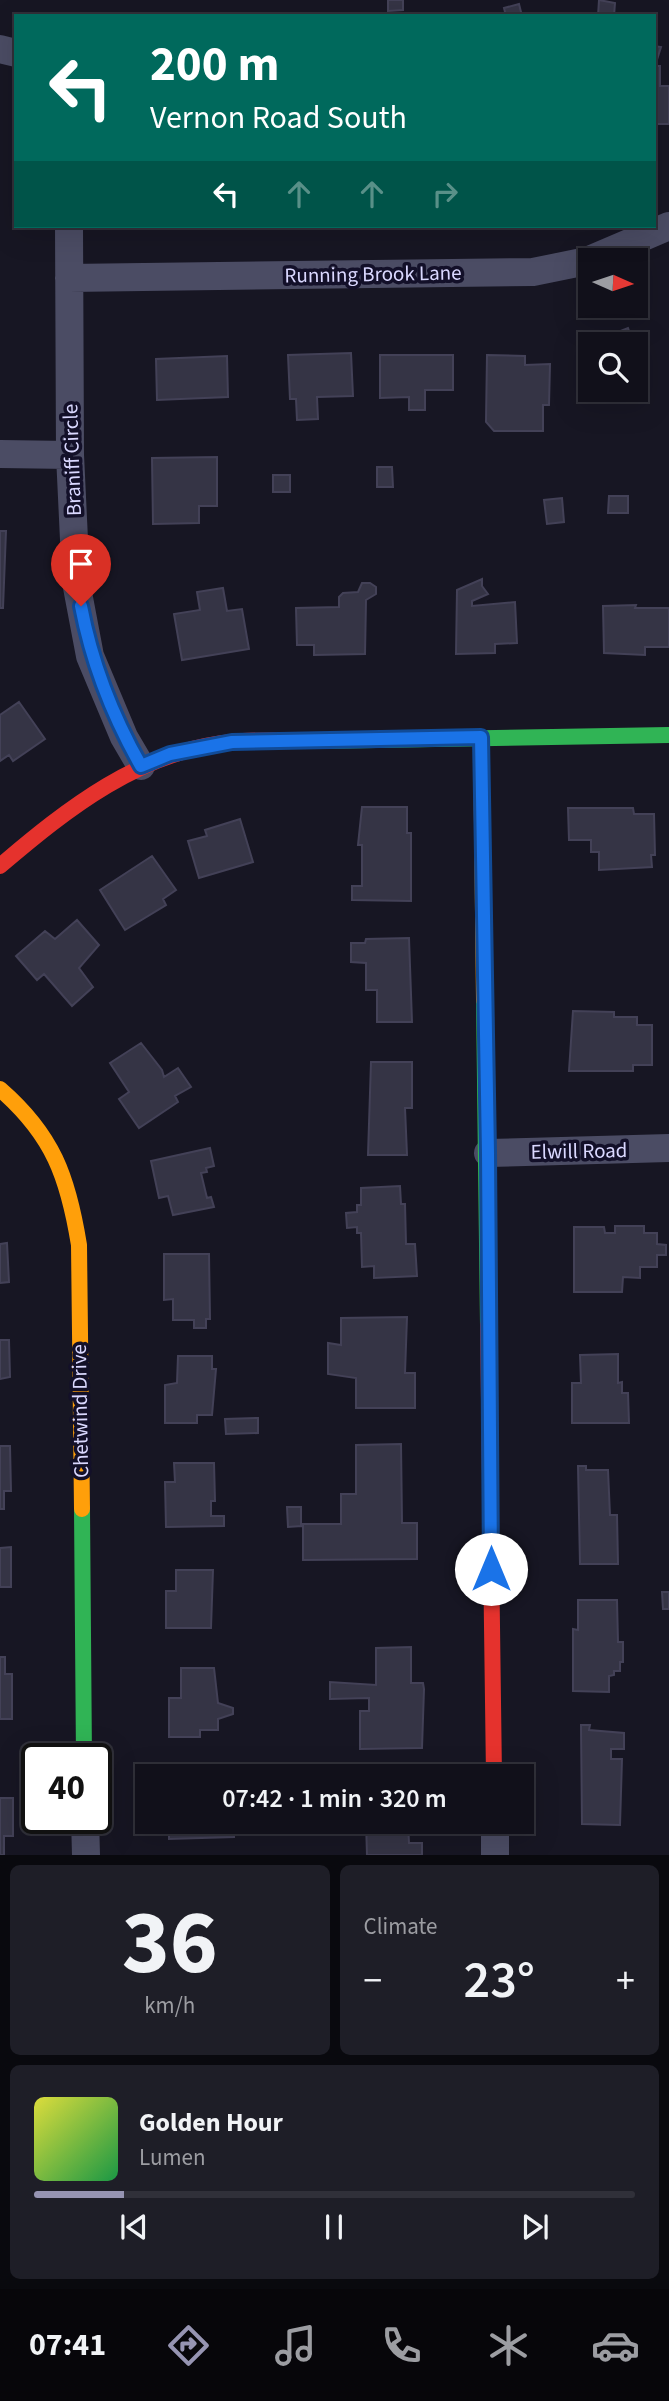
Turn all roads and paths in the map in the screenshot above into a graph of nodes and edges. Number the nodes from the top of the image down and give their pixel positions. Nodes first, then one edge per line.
1 (669, 226) edge
2 (69, 228) edge
3 (69, 278) junction
4 (0, 454) edge
5 (70, 455) junction
6 (669, 735) edge
7 (481, 737) junction
8 (141, 766) junction
9 (0, 866) edge
10 (0, 1089) edge
11 (669, 1148) edge
12 (488, 1153) junction
13 (84, 1743) edge
14 (494, 1764) edge
15 (85, 1834) edge
16 (495, 1834) edge
17 (86, 1855) edge
18 (495, 1855) edge

1 - 3 street, Running Brook Lane
2 - 3 street, Braniff Circle
3 - 5 street, Braniff Circle
4 - 5 street
5 - 8 street, Braniff Circle
6 - 7 street
7 - 8 street
7 - 12 street
8 - 9 street
10 - 13 street, Chetwind Drive
11 - 12 street, Elwill Road
12 - 14 street
15 - 17 street
16 - 18 street

